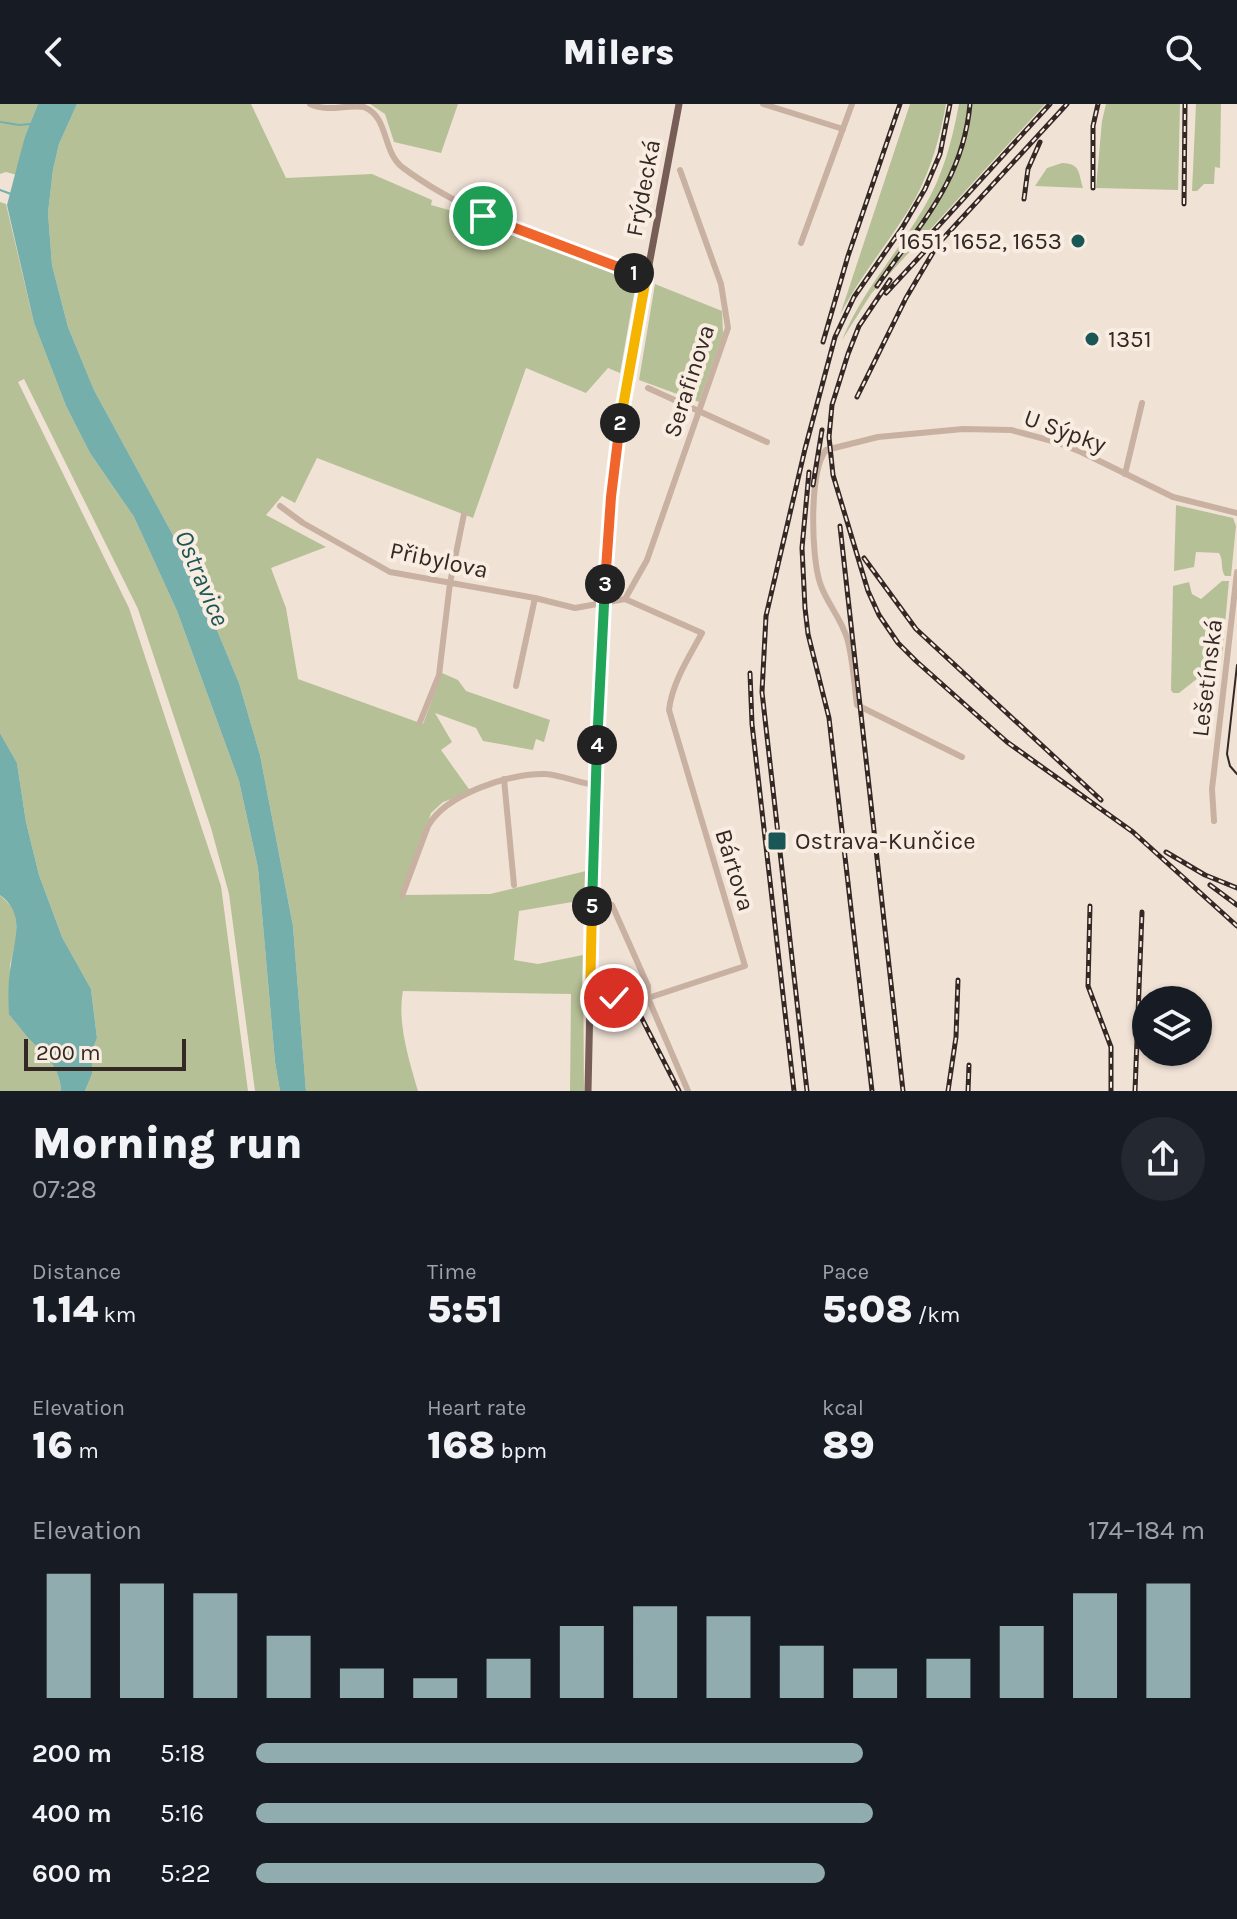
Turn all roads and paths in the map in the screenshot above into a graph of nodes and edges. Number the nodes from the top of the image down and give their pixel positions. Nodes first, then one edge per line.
1 (310, 104) edge
2 (679, 104) edge
3 (763, 104) edge
4 (852, 104) edge
5 (843, 129) junction
6 (680, 170) dead end
7 (801, 243) dead end
8 (646, 278) junction
9 (648, 388) dead end
10 (1142, 403) dead end
11 (699, 410) junction
12 (767, 442) dead end
13 (1125, 474) junction
14 (280, 506) dead end
15 (1237, 513) edge
16 (464, 514) dead end
17 (1237, 572) edge
18 (450, 583) junction
19 (535, 598) junction
20 (625, 599) junction
21 (604, 603) junction
22 (516, 686) dead end
23 (420, 722) dead end
24 (962, 757) dead end
25 (504, 779) junction
26 (595, 785) junction
27 (1214, 821) dead end
28 (514, 885) dead end
29 (402, 896) dead end
30 (612, 905) dead end
31 (590, 998) junction
32 (648, 998) junction
33 (588, 1091) edge
34 (688, 1091) edge

1 - 8 street
2 - 8 main road, Frýdecká
3 - 5 street
4 - 5 street
5 - 7 street
6 - 11 street, Serafinova
8 - 21 main road, Frýdecká
9 - 11 street
10 - 13 street
11 - 12 street
11 - 20 street, Serafinova
13 - 15 street, U Sýpky
13 - 24 street, U Sýpky
14 - 18 street, Přibylova
16 - 18 street
17 - 27 street, Lešetínská
18 - 19 street, Přibylova
18 - 23 street
19 - 21 street, Přibylova
19 - 22 street
20 - 21 street, Přibylova
20 - 32 street, Bártova
21 - 26 main road, Frýdecká
25 - 26 street
25 - 28 street
25 - 29 street
26 - 31 main road, Frýdecká
30 - 32 street
31 - 32 street, Bártova
31 - 33 main road, Frýdecká
32 - 34 street

